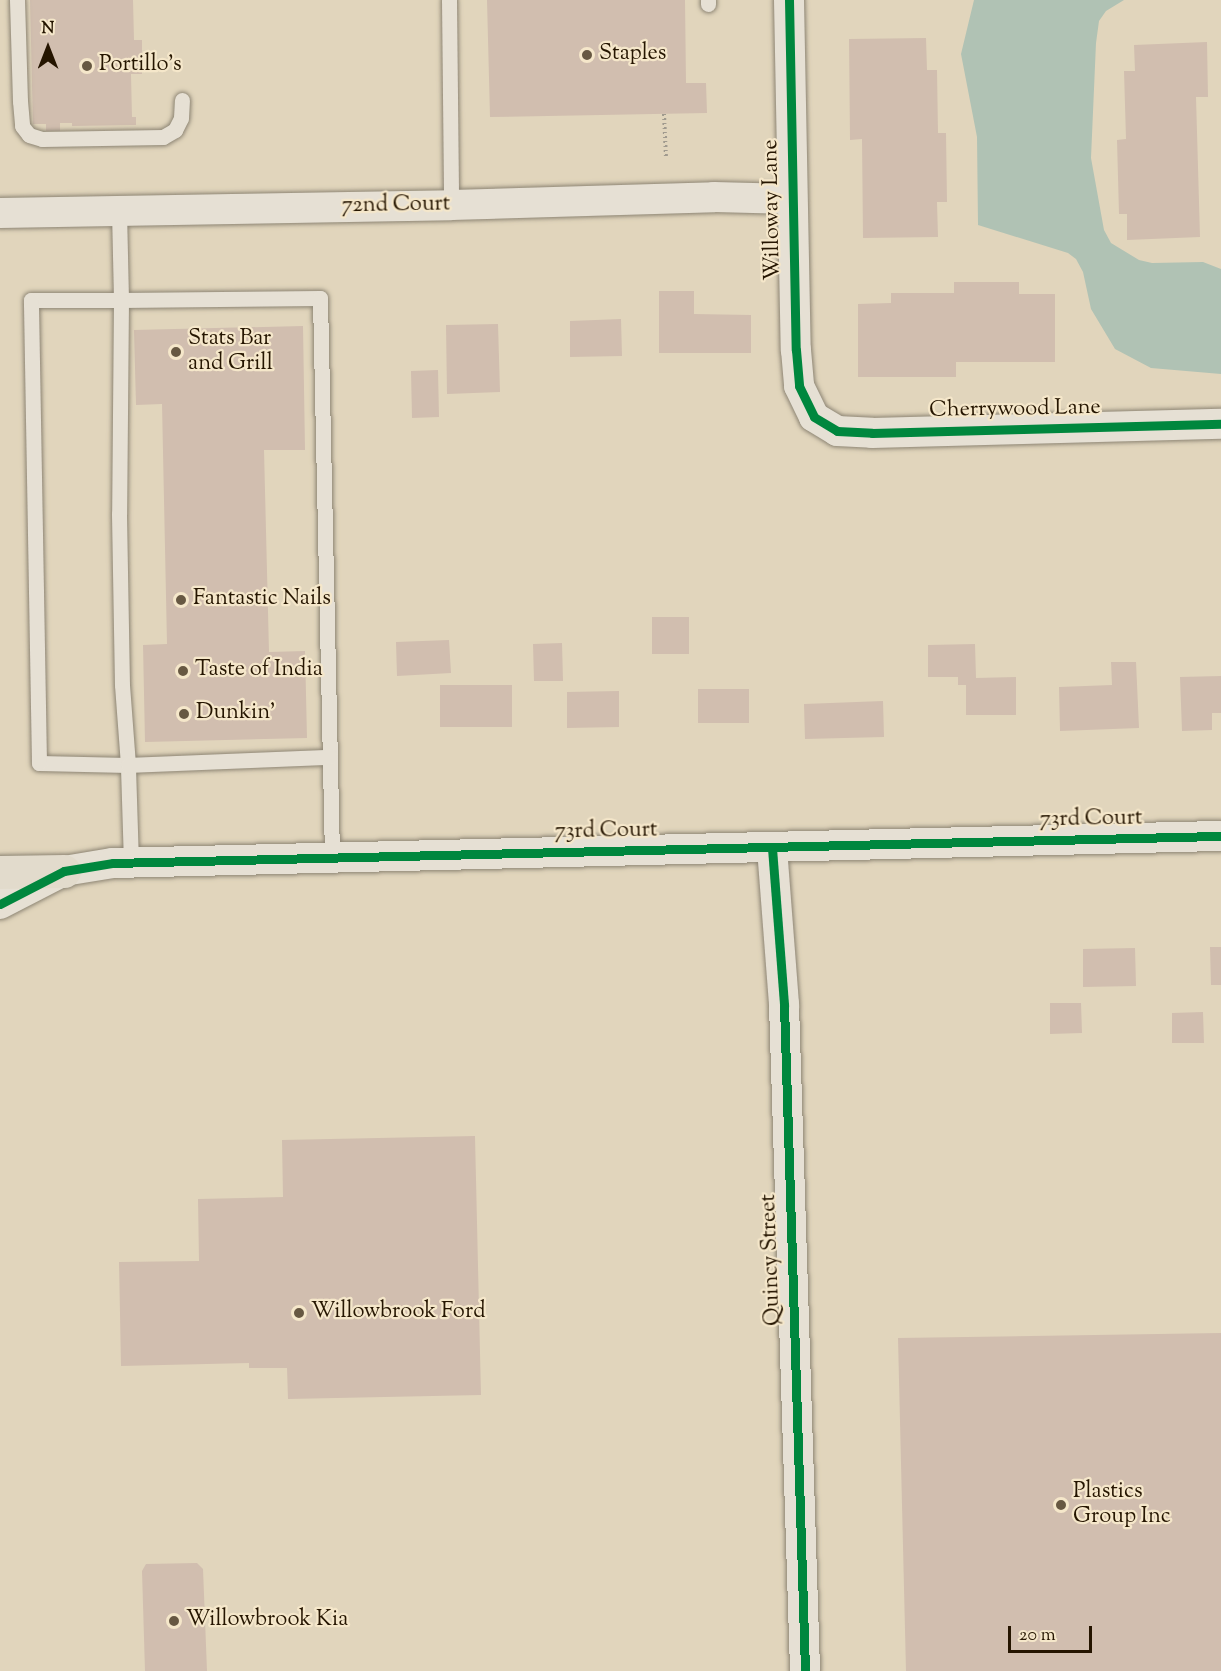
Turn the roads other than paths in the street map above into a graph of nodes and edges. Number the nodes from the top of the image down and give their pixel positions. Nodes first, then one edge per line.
1 (17, 0) edge
2 (449, 0) edge
3 (789, 0) edge
4 (182, 100) dead end
5 (792, 199) junction
6 (451, 205) junction
7 (119, 211) junction
8 (0, 213) edge
9 (121, 300) junction
10 (814, 417) joint
11 (1221, 424) edge
12 (330, 757) junction
13 (128, 765) junction
14 (1221, 836) edge
15 (772, 848) junction
16 (332, 858) junction
17 (131, 863) junction
18 (64, 871) junction
19 (0, 872) edge
20 (0, 904) edge
21 (805, 1671) edge

1 - 4 lane
2 - 6 lane
3 - 5 street, Willoway Lane
5 - 6 street, 72nd Court
5 - 10 street, Willoway Lane
6 - 7 street, 72nd Court
7 - 8 street, 72nd Court
7 - 9 lane
9 - 12 lane
9 - 13 lane
9 - 13 lane
10 - 11 street, Cherrywood Lane
12 - 13 lane
12 - 16 lane
13 - 17 lane
14 - 15 street, 73rd Court
15 - 16 street, 73rd Court
15 - 21 street, Quincy Street
16 - 17 street, 73rd Court
17 - 18 street, 73rd Court
18 - 19 highway
18 - 20 street, 73rd Court

